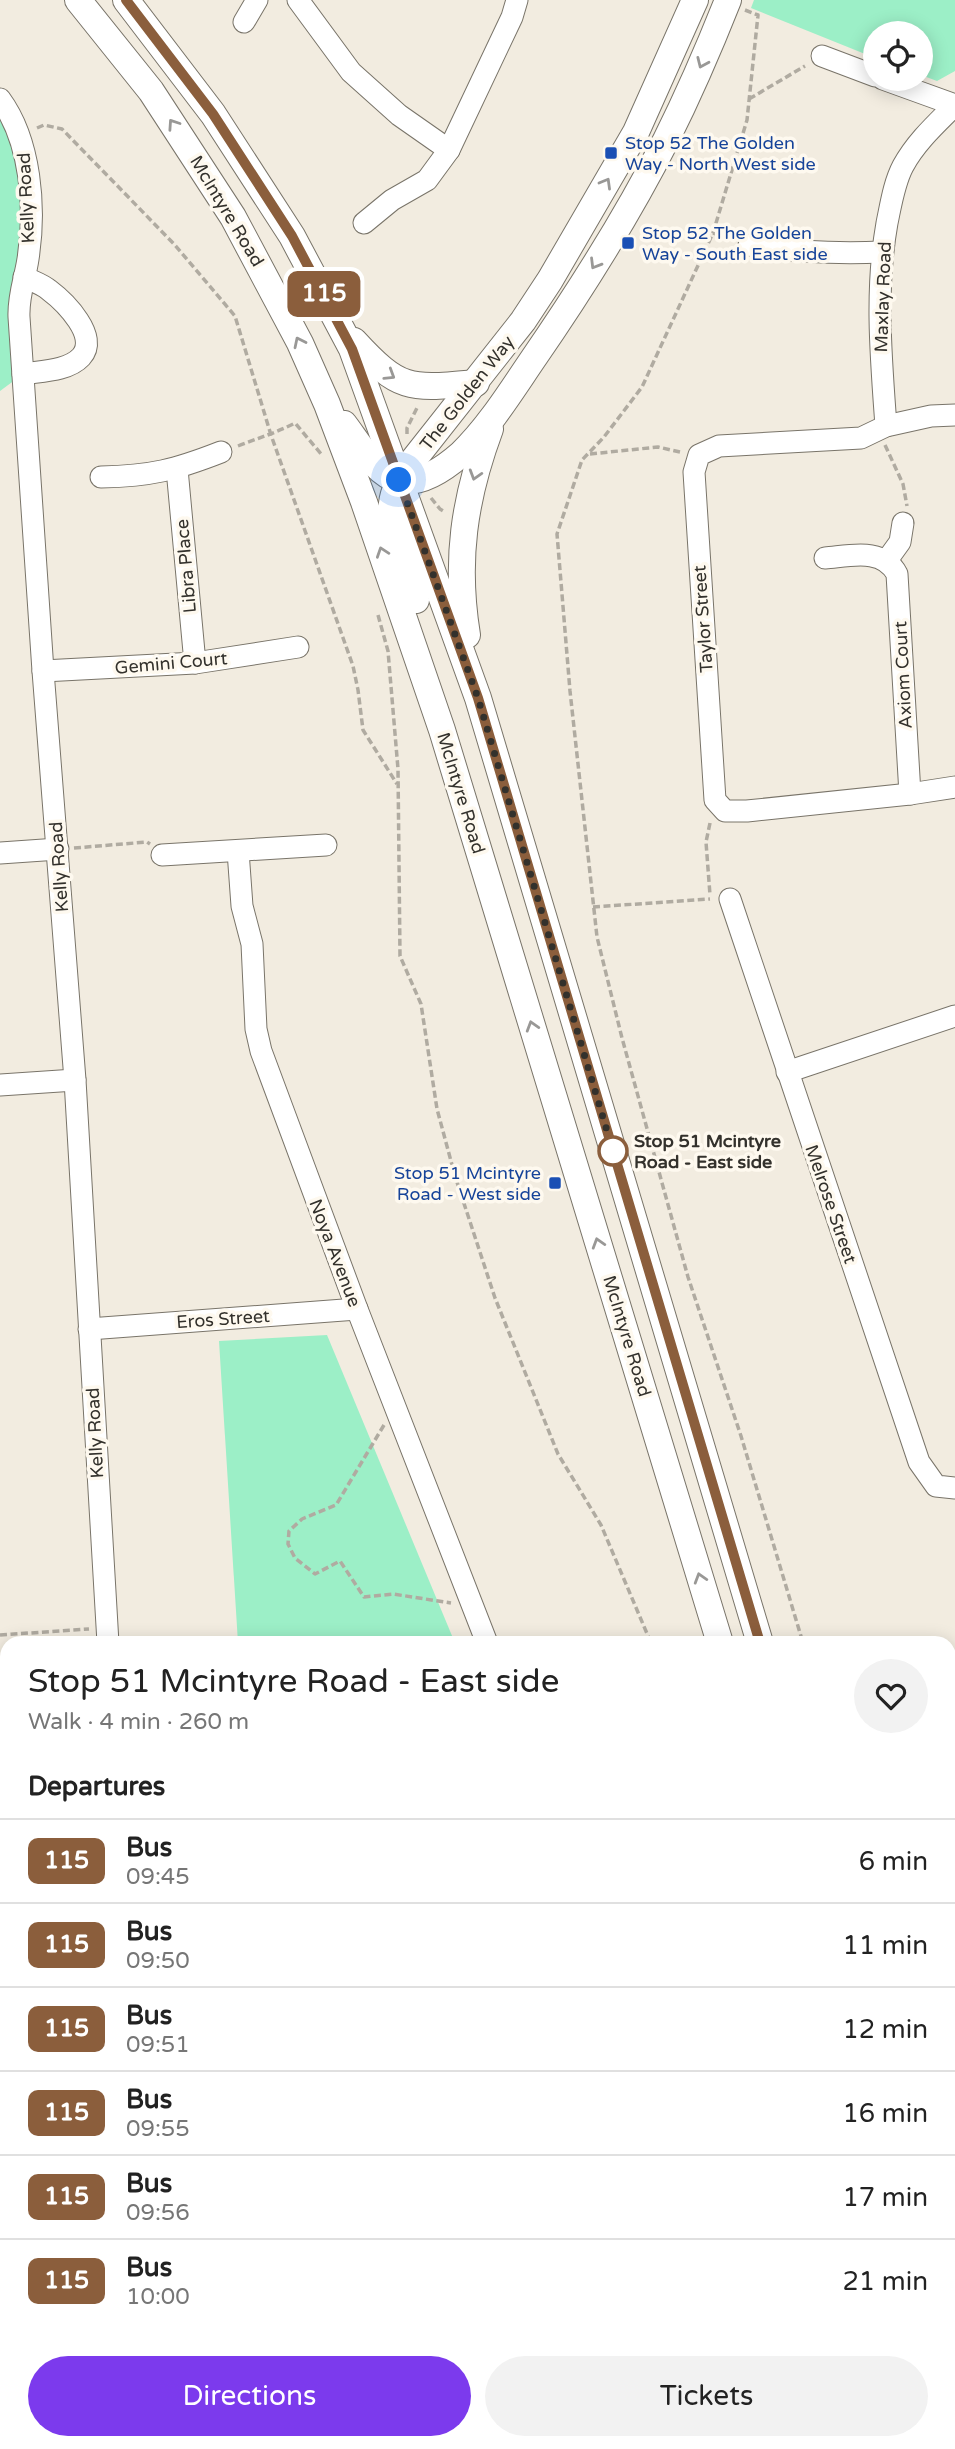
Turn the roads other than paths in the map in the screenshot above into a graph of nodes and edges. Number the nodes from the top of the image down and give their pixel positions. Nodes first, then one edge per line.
1 (78, 0) edge
2 (126, 0) edge
3 (257, 0) edge
4 (298, 0) edge
5 (517, 0) edge
6 (695, 0) edge
7 (727, 2) edge
8 (244, 22) dead end
9 (822, 56) road end
10 (863, 71) edge
11 (916, 91) edge
12 (0, 99) edge
13 (955, 105) edge
14 (449, 150) junction
15 (364, 223) dead end
16 (749, 245) dead end
17 (882, 252) junction
18 (24, 278) junction
19 (342, 327) junction
20 (23, 374) junction
21 (476, 383) junction
22 (327, 404) junction
23 (497, 411) junction
24 (955, 415) edge
25 (884, 433) junction
26 (221, 452) road end
27 (177, 469) junction
28 (101, 477) dead end
29 (399, 480) junction
30 (904, 517) road end
31 (825, 558) dead end
32 (887, 561) junction
33 (298, 647) dead end
34 (195, 663) junction
35 (43, 671) junction
36 (478, 698) junction
37 (442, 730) junction
38 (955, 787) edge
39 (910, 794) junction
40 (326, 845) dead end
41 (58, 849) junction
42 (238, 851) junction
43 (0, 853) edge
44 (162, 855) road end
45 (720, 899) road end
46 (955, 1016) edge
47 (786, 1072) junction
48 (75, 1080) junction
49 (0, 1085) edge
50 (357, 1309) junction
51 (89, 1329) junction
52 (955, 1488) edge
53 (107, 1636) edge
54 (484, 1636) edge
55 (718, 1636) edge
56 (758, 1636) edge

22 -> 1 main road, McIntyre Road
2 - 19 main road
3 - 8 street
4 - 14 street
5 - 14 street
21 -> 6 main road, The Golden Way
7 -> 23 main road, The Golden Way
9 - 10 street
11 - 13 street
12 - 18 street, Kelly Road
13 - 17 street, Maxlay Road
14 - 15 street
16 - 17 street
17 - 25 street, Maxlay Road
18 - 20 street, Kelly Road
18 - 20 street
19 -> 21 main road
19 - 29 main road
20 - 35 street, Kelly Road
21 - 29 main road, The Golden Way
22 - 29 main road
37 -> 22 main road, McIntyre Road
23 - 29 main road, The Golden Way
23 -> 36 main road
24 - 25 street
25 - 39 street, Taylor Street
26 - 27 street
27 - 28 street
27 - 34 street, Libra Place
29 - 36 main road
29 - 37 main road
30 - 32 street
31 - 32 street
32 - 39 street, Axiom Court
33 - 34 street, Gemini Court
34 - 35 street, Gemini Court
35 - 41 street, Kelly Road
36 - 56 main road
55 -> 37 main road, McIntyre Road
38 - 39 street
40 - 42 street
41 - 43 street
41 - 48 street, Kelly Road
42 - 44 street
42 - 50 street, Noya Avenue
45 - 47 street, Melrose Street
46 - 47 street
47 - 52 street, Melrose Street
48 - 49 street
48 - 51 street, Kelly Road
50 - 51 street, Eros Street
50 - 54 street, Noya Avenue
51 - 53 street, Kelly Road

